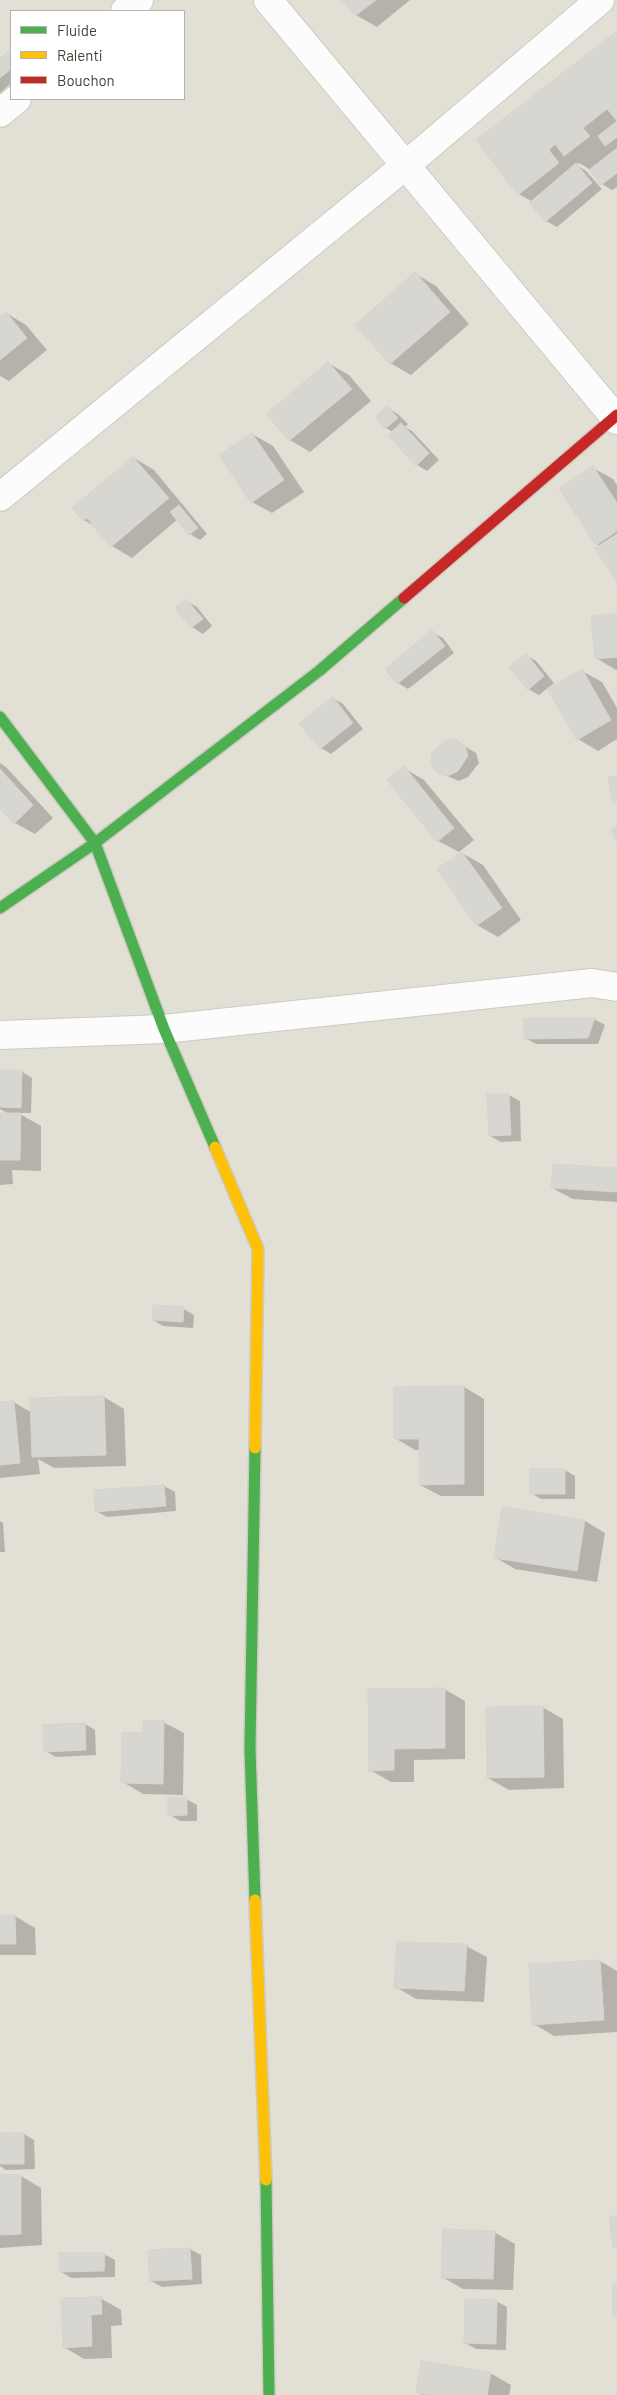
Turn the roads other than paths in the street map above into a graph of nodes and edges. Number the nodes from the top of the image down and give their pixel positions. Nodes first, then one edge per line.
1 (139, 0) edge
2 (268, 0) edge
3 (600, 0) edge
4 (126, 10) edge
5 (16, 100) edge
6 (0, 113) edge
7 (406, 165) junction
8 (616, 417) edge
9 (0, 497) edge
10 (0, 717) edge
11 (95, 843) junction
12 (0, 908) edge
13 (617, 987) edge
14 (164, 1029) junction
15 (0, 1035) edge
16 (270, 2395) edge

1 - 4 street
2 - 7 street
3 - 7 street
5 - 6 street
7 - 8 street
7 - 9 street
8 - 11 street
10 - 11 street
11 - 12 street
11 - 14 street
13 - 14 street
14 - 15 street
14 - 16 street

